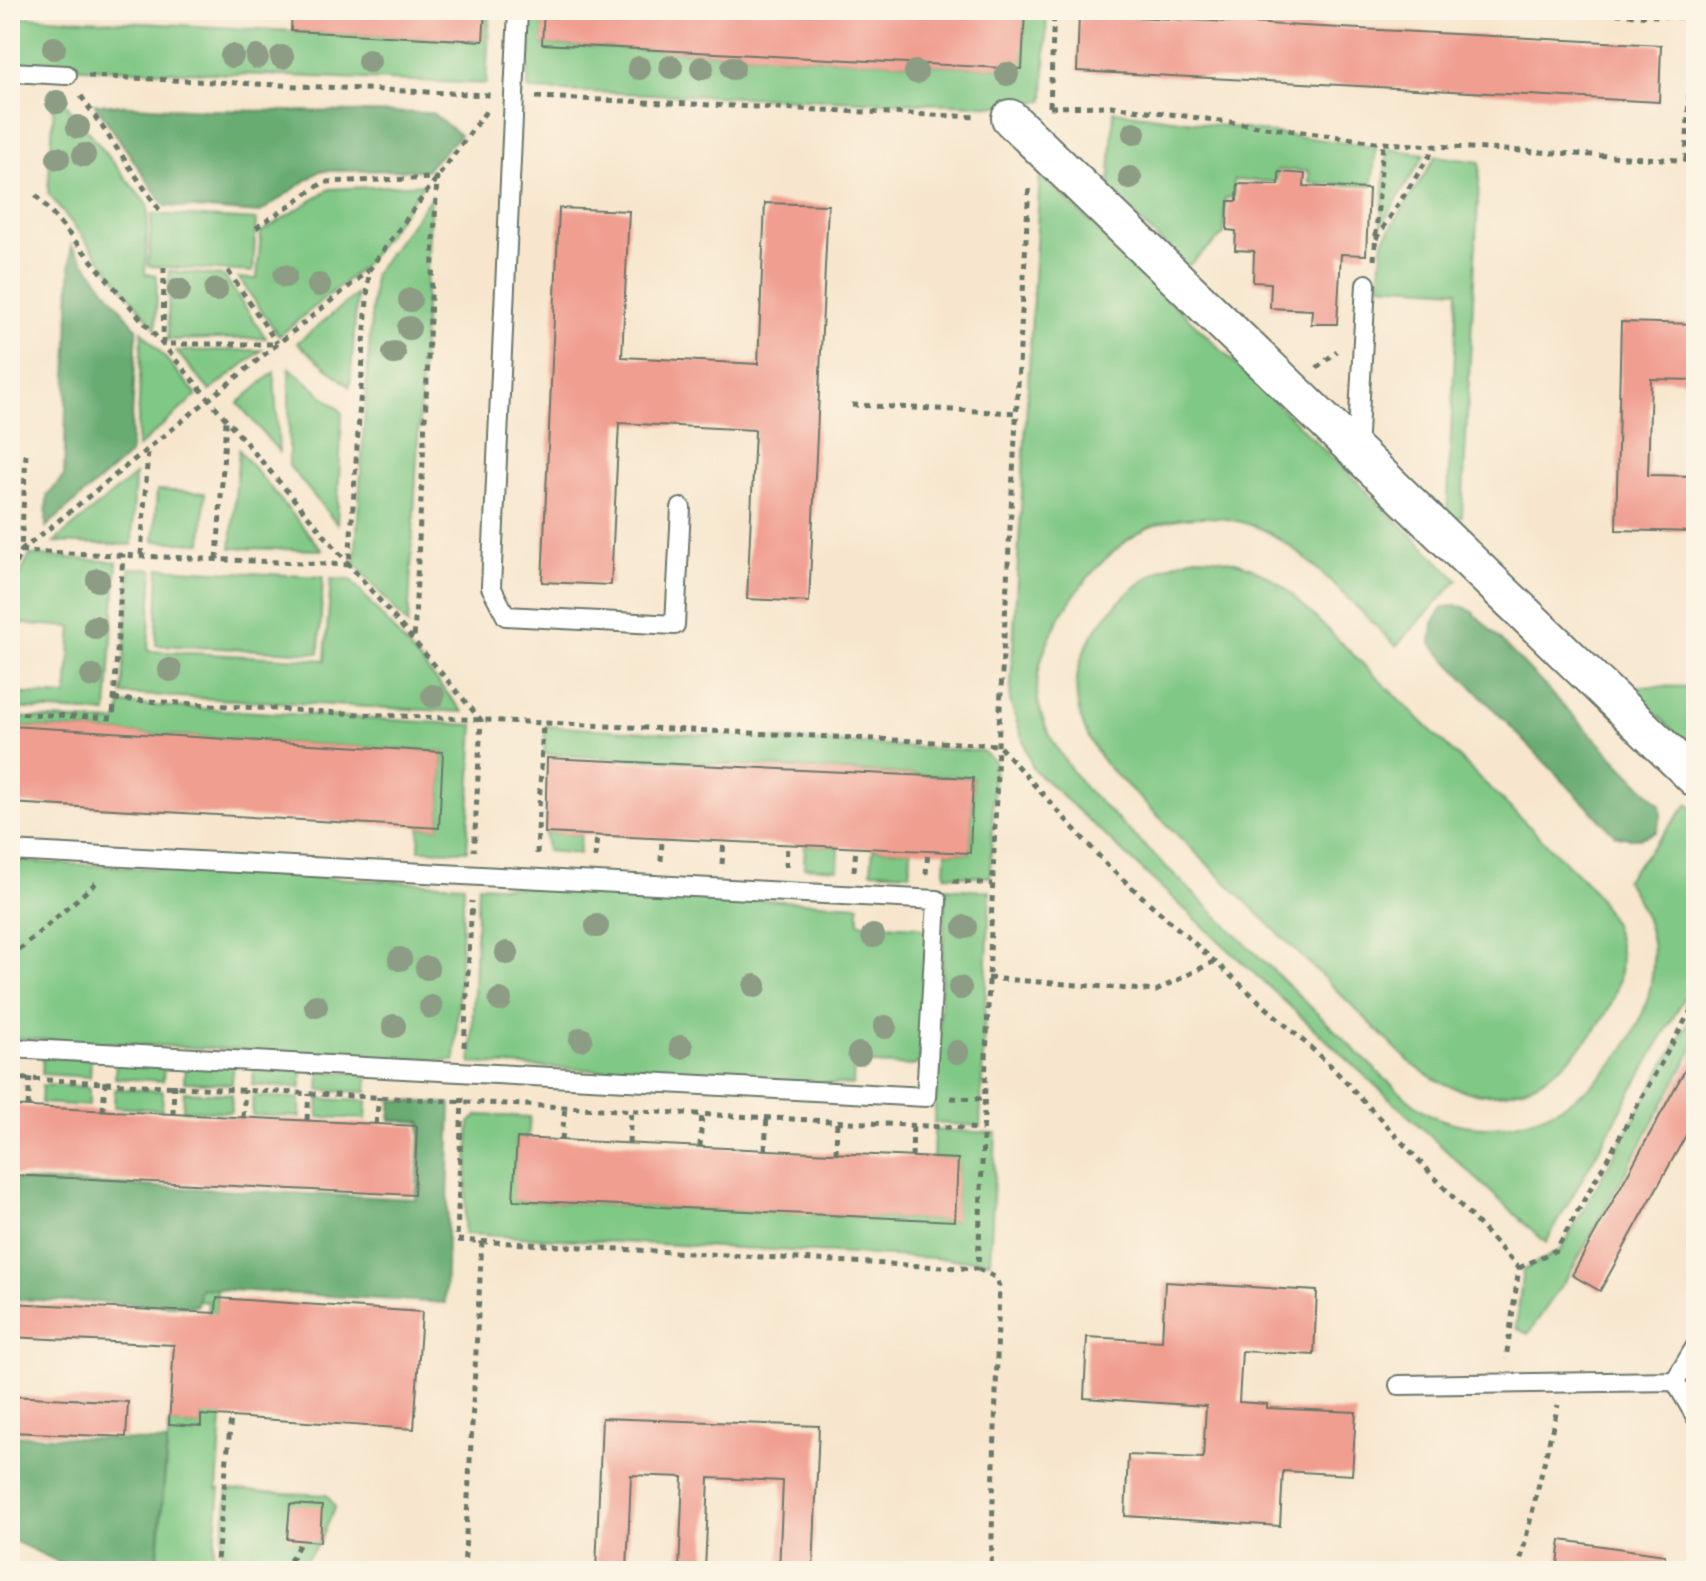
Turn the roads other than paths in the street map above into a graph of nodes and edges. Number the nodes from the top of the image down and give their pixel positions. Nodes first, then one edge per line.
1 (518, 10) edge
2 (10, 72) edge
3 (67, 75) road end
4 (1021, 129) road end
5 (1366, 284) road end
6 (1357, 452) junction
7 (681, 508) dead end
8 (1696, 779) edge
9 (10, 851) edge
10 (10, 1048) edge
11 (1696, 1346) edge
12 (1675, 1381) junction
13 (1399, 1385) dead end
14 (1696, 1417) edge

1 - 7 lane
2 - 3 lane
4 - 6 street
5 - 6 lane
6 - 8 street
9 - 10 lane
11 - 12 lane
12 - 13 lane
12 - 14 lane

